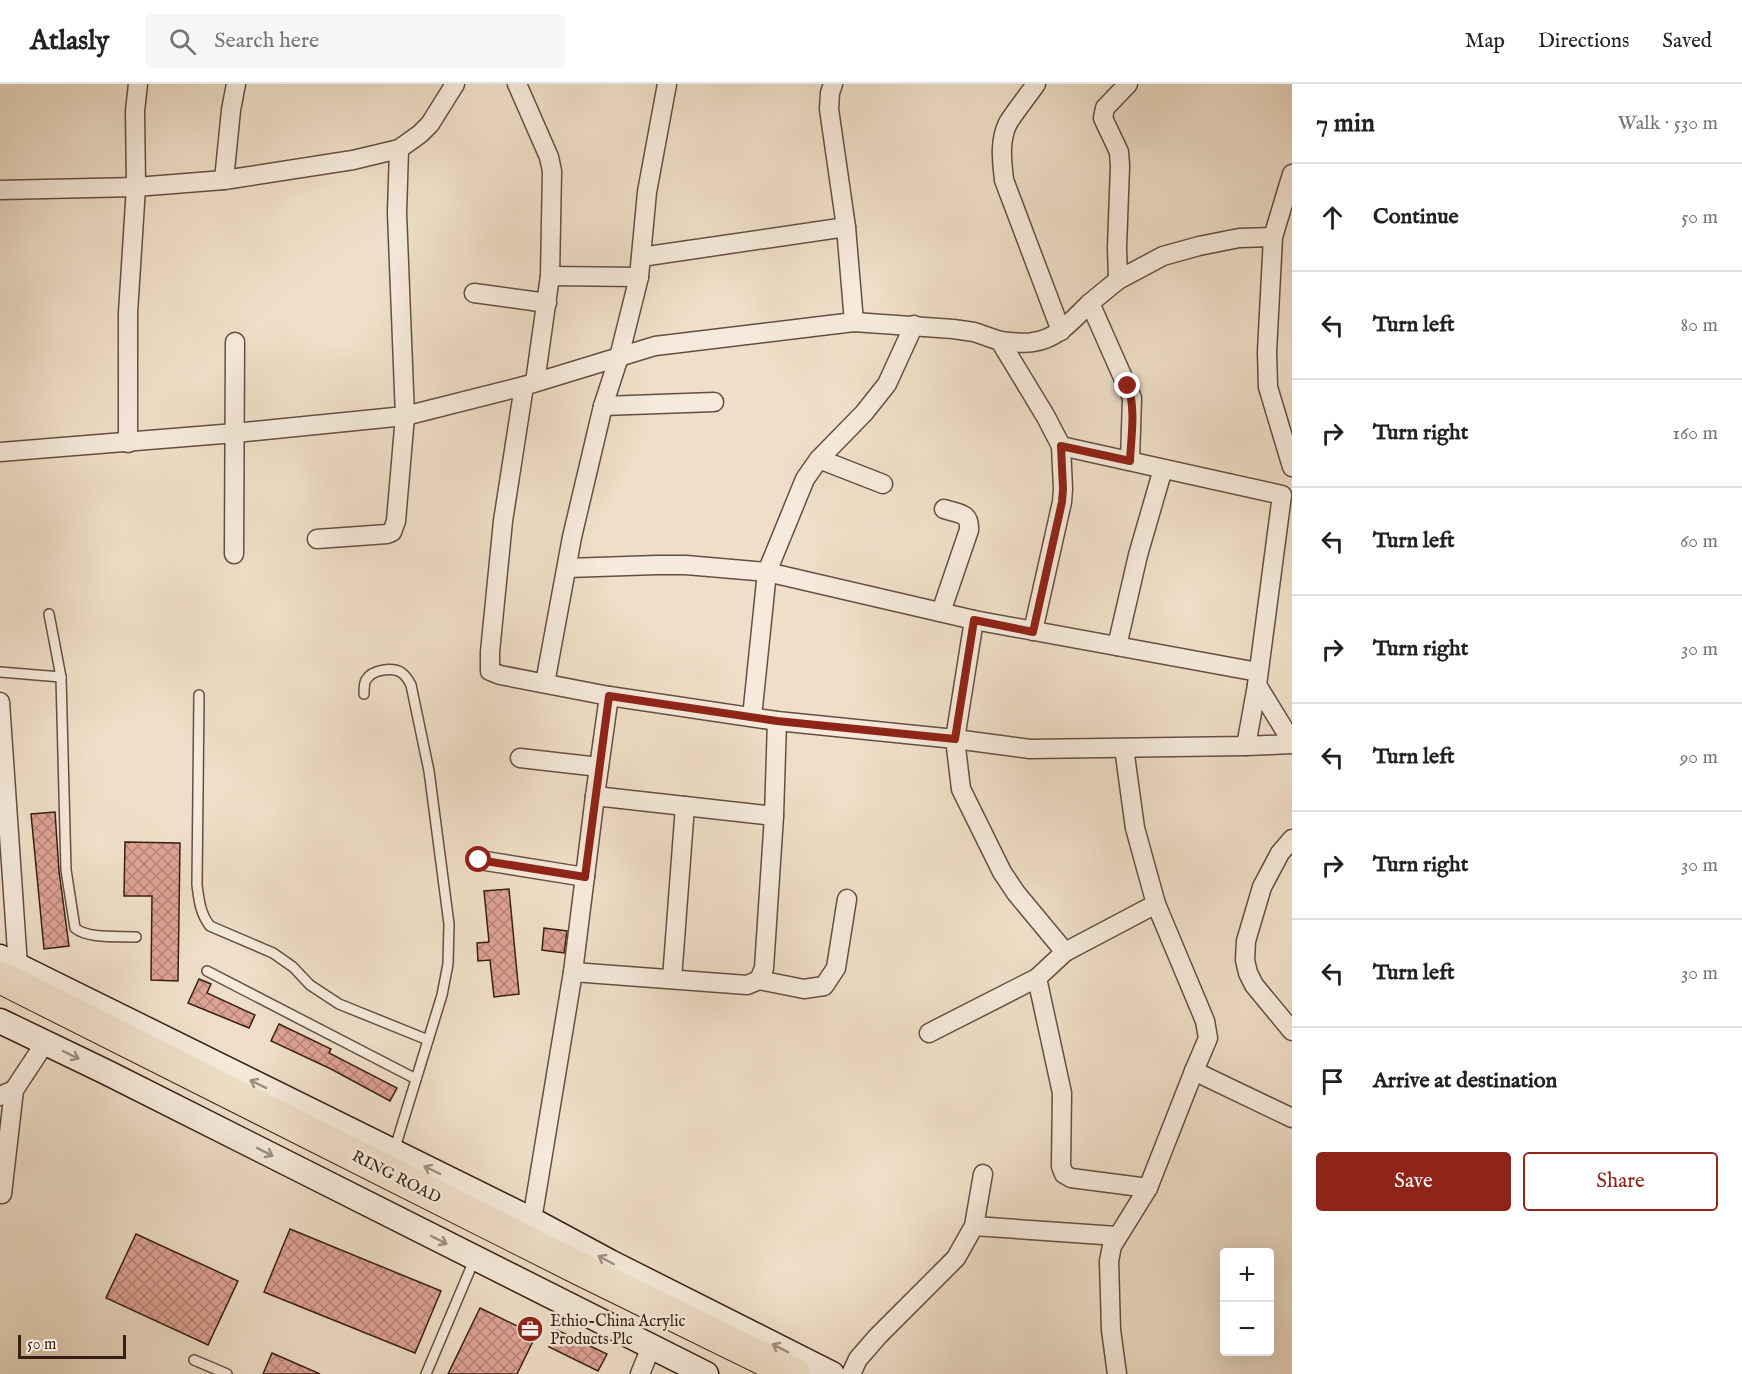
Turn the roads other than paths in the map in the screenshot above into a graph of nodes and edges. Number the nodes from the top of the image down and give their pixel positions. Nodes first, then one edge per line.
1 (138, 84) edge
2 (236, 84) edge
3 (455, 84) edge
4 (517, 84) edge
5 (668, 84) edge
6 (833, 84) edge
7 (1036, 84) edge
8 (1128, 84) edge
9 (399, 149) junction
10 (1292, 174) edge
11 (224, 180) junction
12 (136, 186) junction
13 (0, 190) edge
14 (846, 227) junction
15 (1273, 237) junction
16 (641, 257) junction
17 (550, 276) junction
18 (639, 277) junction
19 (1118, 280) junction
20 (474, 294) dead end
21 (547, 303) junction
22 (1090, 303) junction
23 (854, 322) junction
24 (914, 325) junction
25 (1061, 331) junction
26 (1000, 341) junction
27 (235, 342) dead end
28 (619, 357) junction
29 (529, 384) junction
30 (714, 402) dead end
31 (603, 406) junction
32 (405, 416) junction
33 (235, 433) junction
34 (128, 443) junction
35 (1061, 446) junction
36 (0, 452) edge
37 (819, 459) junction
38 (1130, 461) junction
39 (1291, 462) edge
40 (1164, 469) junction
41 (883, 484) dead end
42 (1287, 490) edge
43 (944, 509) dead end
44 (317, 539) dead end
45 (234, 554) dead end
46 (567, 568) junction
47 (767, 572) junction
48 (941, 612) junction
49 (49, 614) dead end
50 (974, 620) junction
51 (1033, 632) junction
52 (1117, 646) junction
53 (0, 672) edge
54 (61, 677) junction
55 (1258, 678) junction
56 (546, 683) junction
57 (199, 694) dead end
58 (364, 694) dead end
59 (609, 696) junction
60 (0, 702) edge
61 (752, 717) junction
62 (777, 721) junction
63 (955, 739) junction
64 (1292, 743) edge
65 (1246, 746) junction
66 (1124, 748) junction
67 (520, 758) dead end
68 (599, 766) junction
69 (595, 796) junction
70 (3, 799) edge
71 (685, 806) junction
72 (774, 816) junction
73 (1292, 838) edge
74 (479, 860) dead end
75 (585, 877) junction
76 (846, 899) dead end
77 (1156, 904) junction
78 (136, 937) dead end
79 (1065, 952) junction
80 (6, 967) edge
81 (207, 971) dead end
82 (573, 972) junction
83 (1037, 978) junction
84 (672, 979) junction
85 (759, 980) junction
86 (0, 1000) edge
87 (0, 1021) edge
88 (1292, 1031) edge
89 (928, 1034) dead end
90 (428, 1040) junction
91 (45, 1043) junction
92 (1194, 1071) junction
93 (416, 1079) junction
94 (7, 1093) edge
95 (1292, 1118) edge
96 (394, 1151) junction
97 (983, 1174) dead end
98 (2, 1188) edge
99 (1148, 1188) junction
100 (532, 1220) junction
101 (974, 1226) junction
102 (1118, 1236) junction
103 (475, 1258) junction
104 (651, 1347) junction
105 (194, 1360) dead end
106 (227, 1374) edge
107 (426, 1374) edge
108 (640, 1374) edge
109 (706, 1374) edge
110 (751, 1374) edge
111 (794, 1374) edge
112 (832, 1374) edge
113 (852, 1374) edge
114 (1117, 1374) edge

1 - 12 street
2 - 11 street
3 - 9 street
4 - 17 street
5 - 16 street
6 - 14 street
7 - 25 street
8 - 19 street
9 - 11 street
9 - 32 street
10 - 15 street
11 - 12 street
12 - 13 street
12 - 34 street
14 - 16 street
14 - 23 street
15 - 19 street
15 - 39 street
16 - 18 street
17 - 18 street
17 - 21 street
18 - 28 street
19 - 22 street
20 - 21 street
21 - 29 street
22 - 25 street
22 - 38 street
23 - 24 street
23 - 28 street
24 - 26 street
24 - 37 street
25 - 26 street
26 - 35 street
27 - 33 street
28 - 29 street
28 - 31 street
29 - 32 street
29 - 56 street
30 - 31 street
31 - 46 street
32 - 33 street
32 - 44 street
33 - 34 street
33 - 45 street
34 - 36 street
35 - 38 street
35 - 51 street
37 - 41 street
37 - 47 street
38 - 40 street
40 - 42 street
40 - 52 street
42 - 55 street
43 - 48 street
46 - 47 street
46 - 56 street
47 - 48 street
47 - 61 street
48 - 50 street
49 - 54 lane
50 - 51 street
50 - 63 street
51 - 52 street
52 - 55 street
53 - 54 lane
54 - 78 lane
55 - 64 street
55 - 65 street
56 - 59 street
57 - 90 lane
58 - 90 lane
59 - 61 street
59 - 68 street
60 - 70 street
61 - 62 street
62 - 63 street
62 - 72 street
63 - 66 street
63 - 79 street
64 - 65 street
65 - 66 street
66 - 77 street
67 - 68 street
68 - 69 street
69 - 71 street
69 - 75 street
70 - 80 street
71 - 72 street
71 - 84 street
72 - 85 street
73 - 88 street
74 - 75 street
75 - 82 street
76 - 85 street
77 - 79 street
77 - 92 street
79 - 83 street
96 -> 80 street
80 - 111 highway, RING ROAD
81 - 93 lane
82 - 84 street
82 - 100 street
83 - 89 street
83 - 99 street
84 - 85 street
86 - 110 highway, RING ROAD
87 - 91 street
90 - 93 lane
91 - 94 street
91 -> 103 street
92 - 95 street
92 - 99 street
93 - 96 lane
94 - 98 street
100 -> 96 street
97 - 101 street
99 - 102 street
112 -> 100 street
101 - 102 street
101 - 113 street
102 - 114 street
103 - 104 street
103 - 107 lane
104 - 108 street
104 - 109 street
105 - 106 lane

